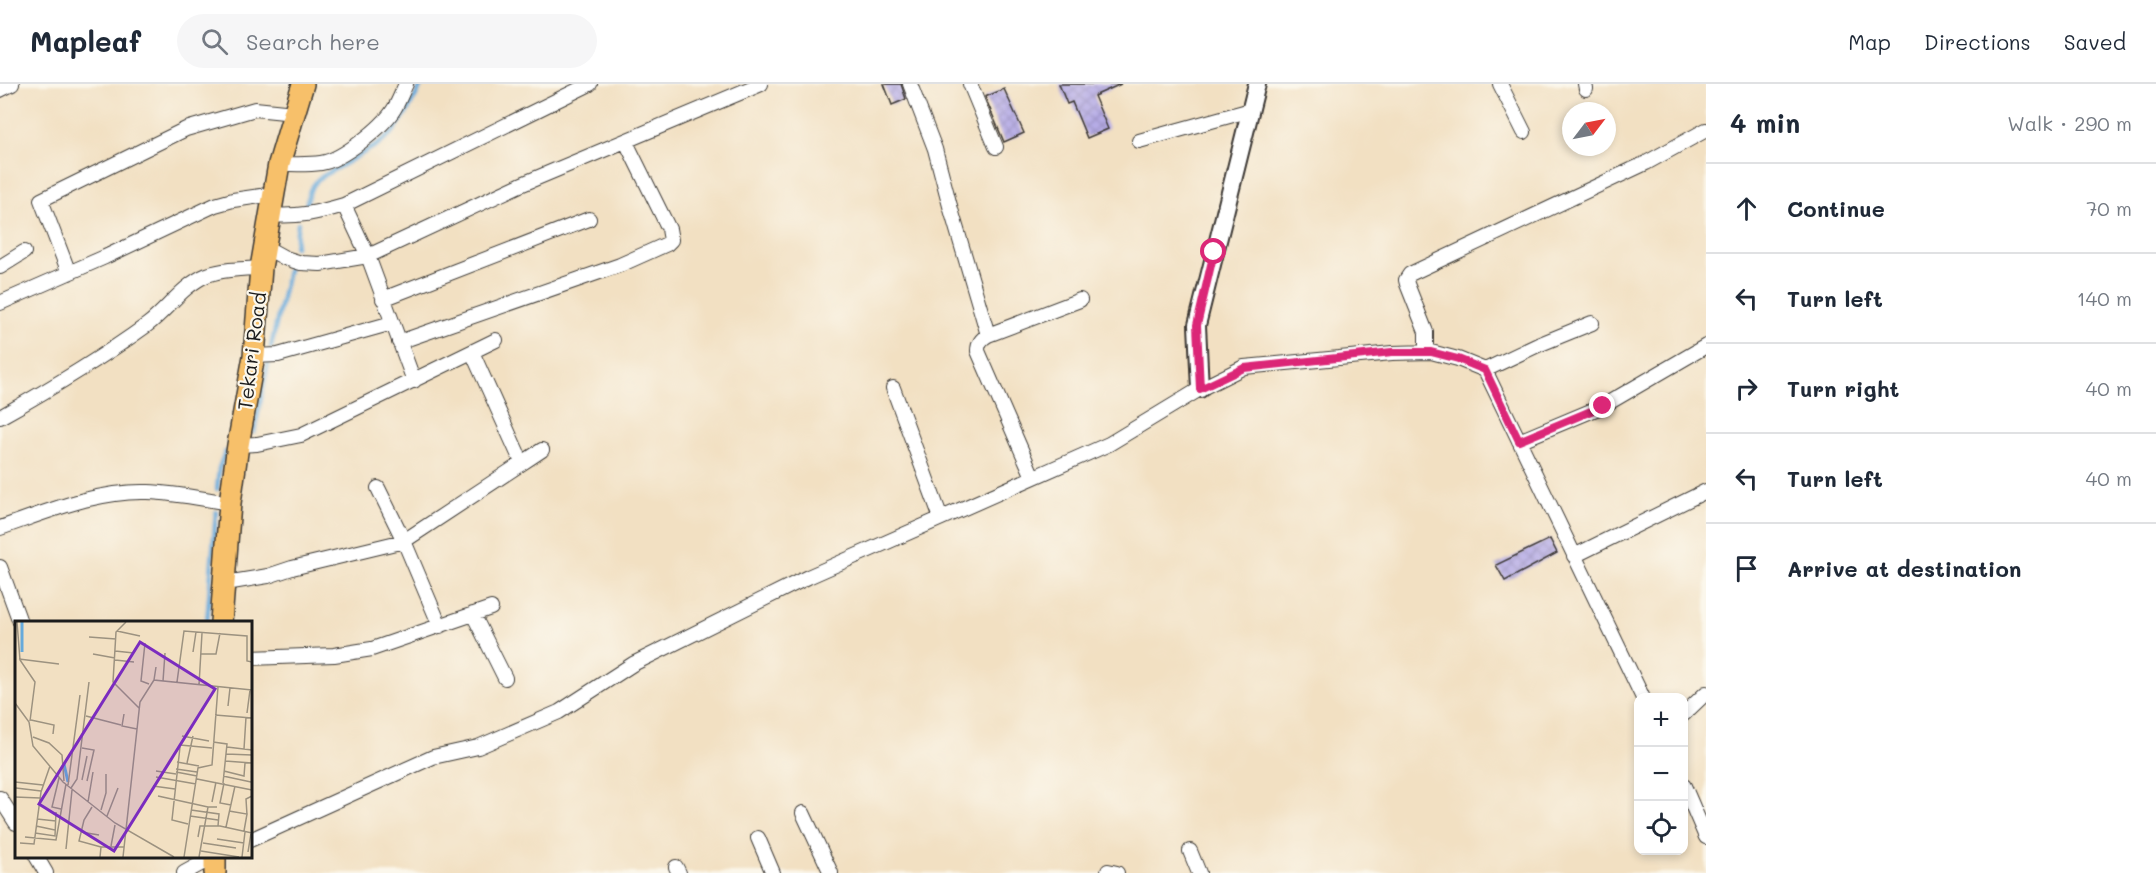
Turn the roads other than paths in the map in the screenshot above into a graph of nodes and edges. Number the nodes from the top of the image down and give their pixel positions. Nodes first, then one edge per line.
1 (12, 84) edge
2 (303, 84) edge
3 (406, 84) edge
4 (590, 84) edge
5 (761, 84) edge
6 (910, 84) edge
7 (970, 84) edge
8 (1257, 84) edge
9 (1500, 84) edge
10 (0, 90) edge
11 (1251, 110) junction
12 (294, 112) junction
13 (1706, 130) edge
14 (1524, 132) dead end
15 (1139, 141) dead end
16 (626, 142) junction
17 (996, 147) dead end
18 (279, 164) junction
19 (274, 194) junction
20 (344, 205) junction
21 (270, 215) junction
22 (589, 219) dead end
23 (265, 247) junction
24 (24, 252) dead end
25 (368, 256) junction
26 (0, 267) edge
27 (261, 268) junction
28 (69, 273) junction
29 (383, 299) junction
30 (1080, 300) dead end
31 (0, 303) edge
32 (1592, 322) dead end
33 (392, 323) junction
34 (988, 334) junction
35 (496, 340) dead end
36 (399, 342) junction
37 (1706, 346) edge
38 (472, 352) junction
39 (1426, 352) junction
40 (254, 356) junction
41 (1485, 370) junction
42 (414, 381) junction
43 (892, 388) dead end
44 (1200, 389) junction
45 (0, 417) edge
46 (1519, 441) junction
47 (238, 445) junction
48 (543, 450) dead end
49 (518, 454) dead end
50 (1033, 477) junction
51 (378, 488) dead end
52 (1706, 491) edge
53 (230, 503) junction
54 (941, 518) junction
55 (0, 528) edge
56 (404, 541) junction
57 (1574, 556) junction
58 (0, 567) edge
59 (224, 581) junction
60 (491, 608) dead end
61 (473, 614) junction
62 (20, 621) edge
63 (221, 621) edge
64 (440, 626) junction
65 (252, 658) edge
66 (505, 678) dead end
67 (1641, 693) edge
68 (1706, 693) edge
69 (1688, 709) edge
70 (1688, 797) edge
71 (0, 798) edge
72 (803, 813) dead end
73 (15, 821) edge
74 (1706, 837) edge
75 (758, 838) dead end
76 (252, 839) edge
77 (1190, 851) dead end
78 (37, 858) edge
79 (211, 858) edge
80 (46, 873) edge
81 (184, 873) edge
82 (773, 873) edge
83 (831, 873) edge
84 (1199, 873) edge

1 - 10 street
2 - 12 highway, Tekari Road
3 - 18 street
4 - 20 street
5 - 16 street
6 - 34 street
7 - 17 street
8 - 11 street
9 - 14 street
11 - 15 street
11 - 44 street
12 - 18 highway, Tekari Road
12 - 28 street
13 - 39 street
16 - 25 street
16 - 36 street
18 - 19 highway, Tekari Road
19 - 21 highway, Tekari Road
19 - 28 street
20 - 21 street
20 - 25 street
21 - 23 highway, Tekari Road
22 - 29 street
23 - 25 street
23 - 27 highway, Tekari Road
24 - 26 street
25 - 29 street
27 - 40 highway, Tekari Road
27 - 45 street
28 - 31 street
29 - 33 street
30 - 34 street
32 - 41 street
33 - 36 street
33 - 40 street
34 - 50 street
35 - 38 street
36 - 42 street
37 - 46 street
38 - 42 street
38 - 49 street
39 - 41 street
39 - 44 street
40 - 47 highway, Tekari Road
41 - 46 street
42 - 47 street
43 - 54 street
44 - 50 street
46 - 57 street
47 - 53 highway, Tekari Road
48 - 56 street
50 - 54 street
51 - 56 street
52 - 57 street
53 - 55 street
53 - 59 highway, Tekari Road
54 - 76 street
56 - 59 street
56 - 64 street
57 - 67 street
58 - 62 street
59 - 63 highway, Tekari Road
60 - 61 street
61 - 64 street
61 - 66 street
64 - 65 street
68 - 69 street
70 - 74 street
71 - 73 street
72 - 83 street
75 - 82 street
77 - 84 street
78 - 80 street
79 - 81 street

